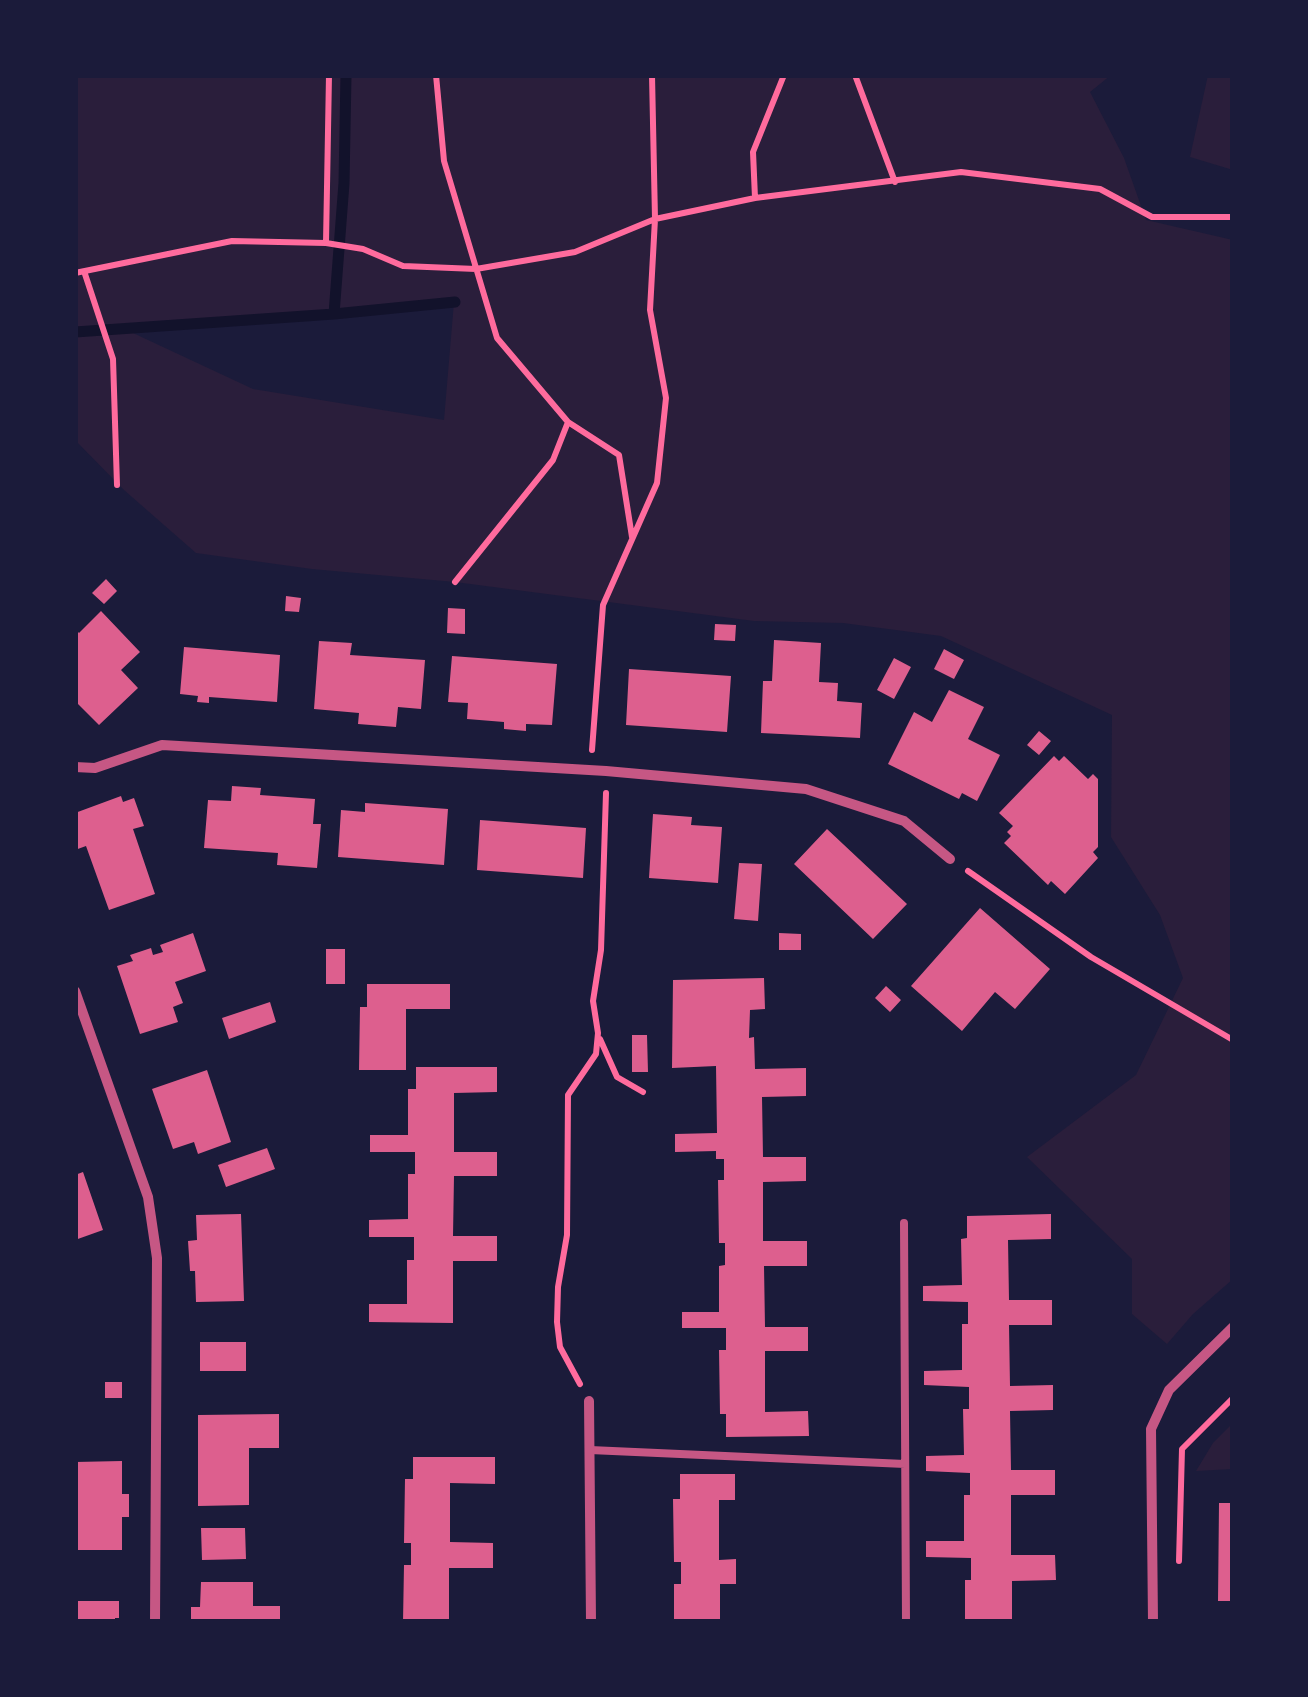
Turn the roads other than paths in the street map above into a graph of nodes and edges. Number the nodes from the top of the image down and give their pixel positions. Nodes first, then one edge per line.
1 (75, 766) edge
2 (950, 859) road end
3 (75, 991) edge
4 (904, 1223) dead end
5 (1233, 1327) edge
6 (589, 1402) road end
7 (590, 1450) junction
8 (905, 1464) junction
9 (156, 1622) edge
10 (592, 1622) edge
11 (906, 1622) edge
12 (1153, 1622) edge

1 - 2 street
3 - 9 street
4 - 8 lane
5 - 12 street
6 - 7 street
7 - 8 lane
7 - 10 street
8 - 11 lane

